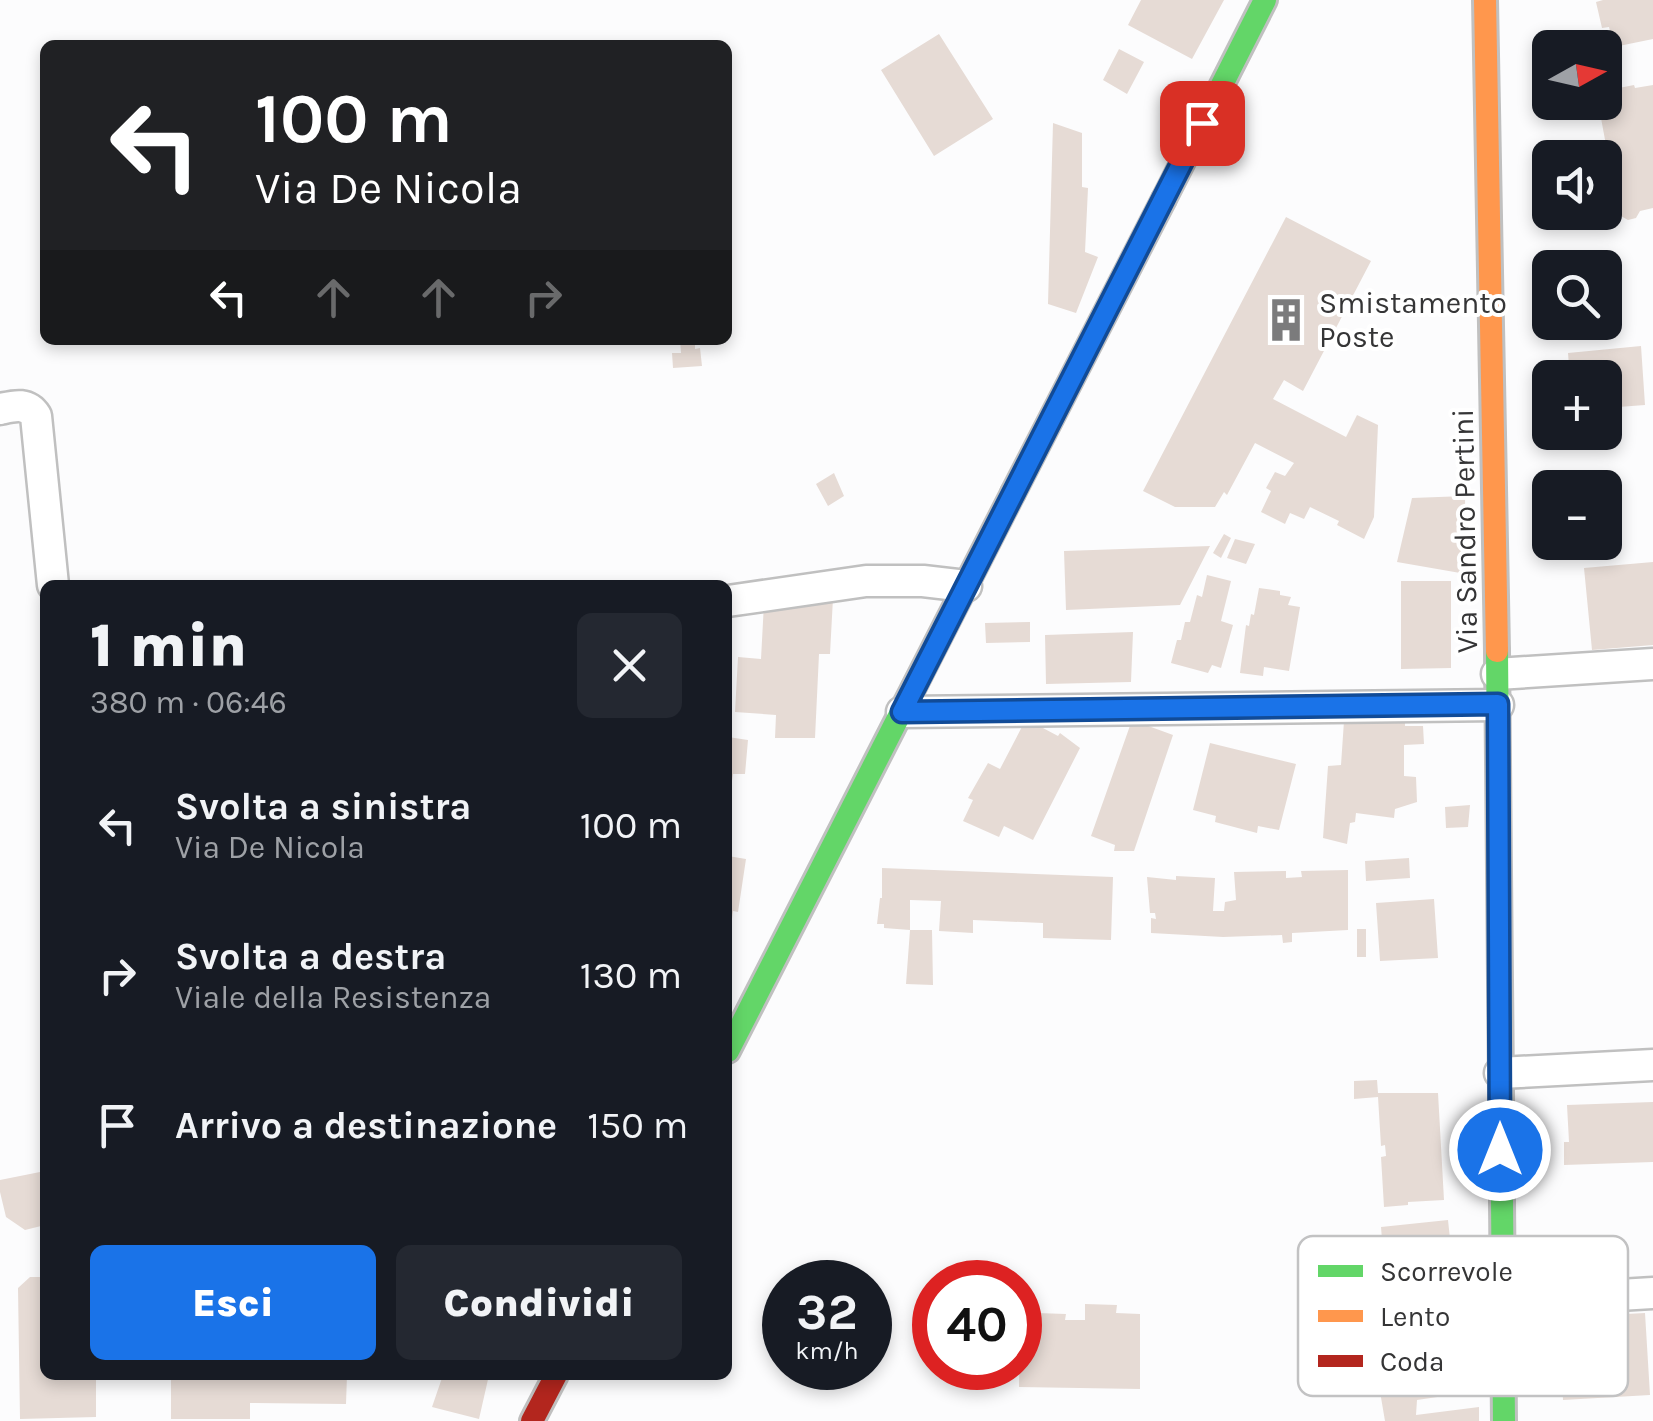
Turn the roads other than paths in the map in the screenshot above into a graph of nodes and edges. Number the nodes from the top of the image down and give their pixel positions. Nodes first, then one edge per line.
1 (1265, 0) edge
2 (1485, 0) edge
3 (0, 409) edge
4 (52, 580) edge
5 (966, 586) junction
6 (732, 599) edge
7 (1653, 664) edge
8 (1498, 689) junction
9 (902, 712) junction
10 (732, 1043) edge
11 (1653, 1065) edge
12 (1500, 1073) junction
13 (1501, 1236) edge
14 (1653, 1294) edge
15 (1628, 1295) edge
16 (553, 1380) edge
17 (1504, 1396) edge
18 (532, 1421) edge
19 (1504, 1421) edge

1 - 5 street
2 - 8 street, Via Sandro Pertini
3 - 4 street
5 - 6 street
5 - 9 street
7 - 8 street
8 - 9 street
8 - 12 street, Via Sandro Pertini
9 - 10 street
11 - 12 street
12 - 13 street, Via Sandro Pertini
14 - 15 street
16 - 18 street
17 - 19 street, Via Sandro Pertini

